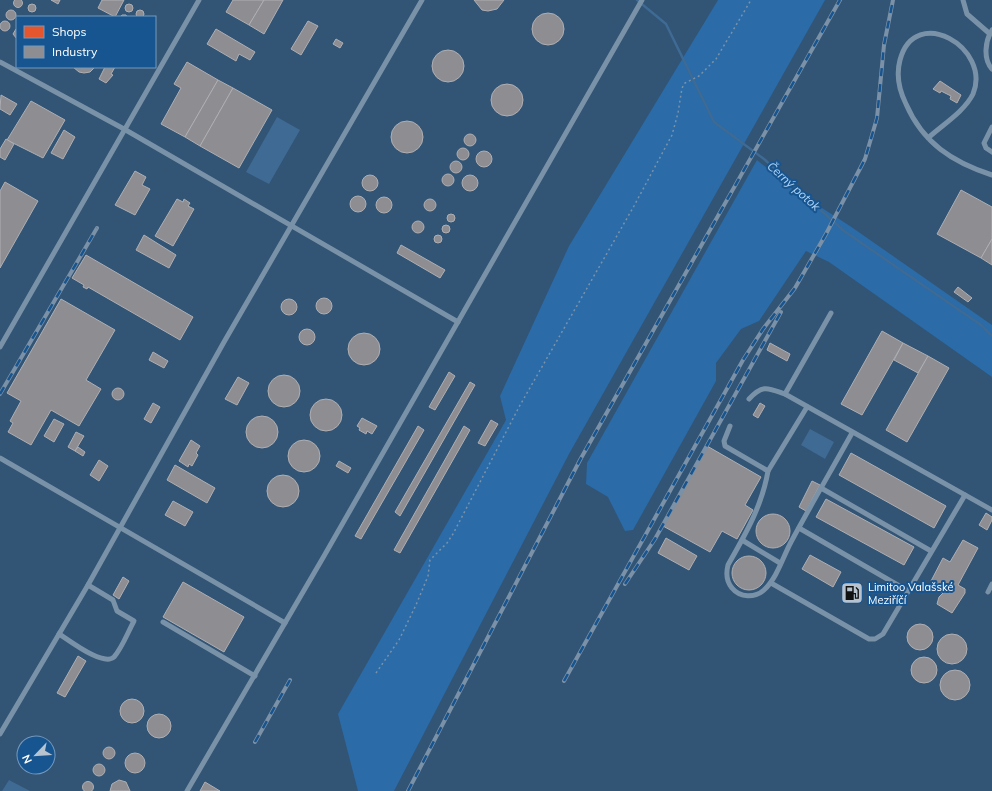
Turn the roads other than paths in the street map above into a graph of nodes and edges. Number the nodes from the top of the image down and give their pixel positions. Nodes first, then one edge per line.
1 (199, 0) edge
2 (422, 0) edge
3 (642, 0) edge
4 (963, 0) edge
5 (991, 32) edge
6 (0, 62) edge
7 (992, 69) edge
8 (992, 127) edge
9 (124, 129) junction
10 (928, 138) junction
11 (992, 152) edge
12 (992, 175) edge
13 (291, 226) junction
14 (831, 313) dead end
15 (458, 322) junction
16 (0, 348) edge
17 (785, 394) junction
18 (749, 399) dead end
19 (806, 407) junction
20 (730, 426) dead end
21 (852, 433) junction
22 (0, 458) edge
23 (768, 471) junction
24 (822, 488) junction
25 (965, 495) junction
26 (992, 510) edge
27 (119, 527) junction
28 (799, 528) junction
29 (742, 540) junction
30 (931, 550) junction
31 (780, 563) junction
32 (771, 583) junction
33 (992, 584) edge
34 (88, 585) junction
35 (908, 591) junction
36 (988, 592) dead end
37 (163, 622) dead end
38 (285, 623) junction
39 (59, 634) junction
40 (255, 676) junction
41 (0, 734) edge
42 (187, 791) edge

1 - 9 lane
2 - 13 lane
3 - 15 lane
4 - 5 lane
5 - 7 lane
6 - 9 lane
8 - 11 lane
9 - 13 lane
9 - 16 lane
10 - 10 lane
10 - 12 lane
13 - 15 lane
13 - 27 lane
14 - 17 lane
15 - 38 lane
17 - 18 lane
17 - 19 lane
19 - 21 lane
19 - 23 lane
20 - 23 lane
21 - 24 lane
21 - 25 lane
22 - 27 lane
23 - 29 lane
24 - 28 lane
24 - 30 lane
25 - 26 lane
25 - 30 lane
27 - 34 lane
27 - 38 lane
28 - 31 lane
28 - 35 lane
29 - 31 lane
29 - 32 lane
30 - 35 lane
31 - 32 lane
32 - 35 lane
33 - 36 lane
34 - 39 lane
34 - 39 lane
37 - 40 lane
38 - 40 lane
39 - 41 lane
40 - 42 lane

